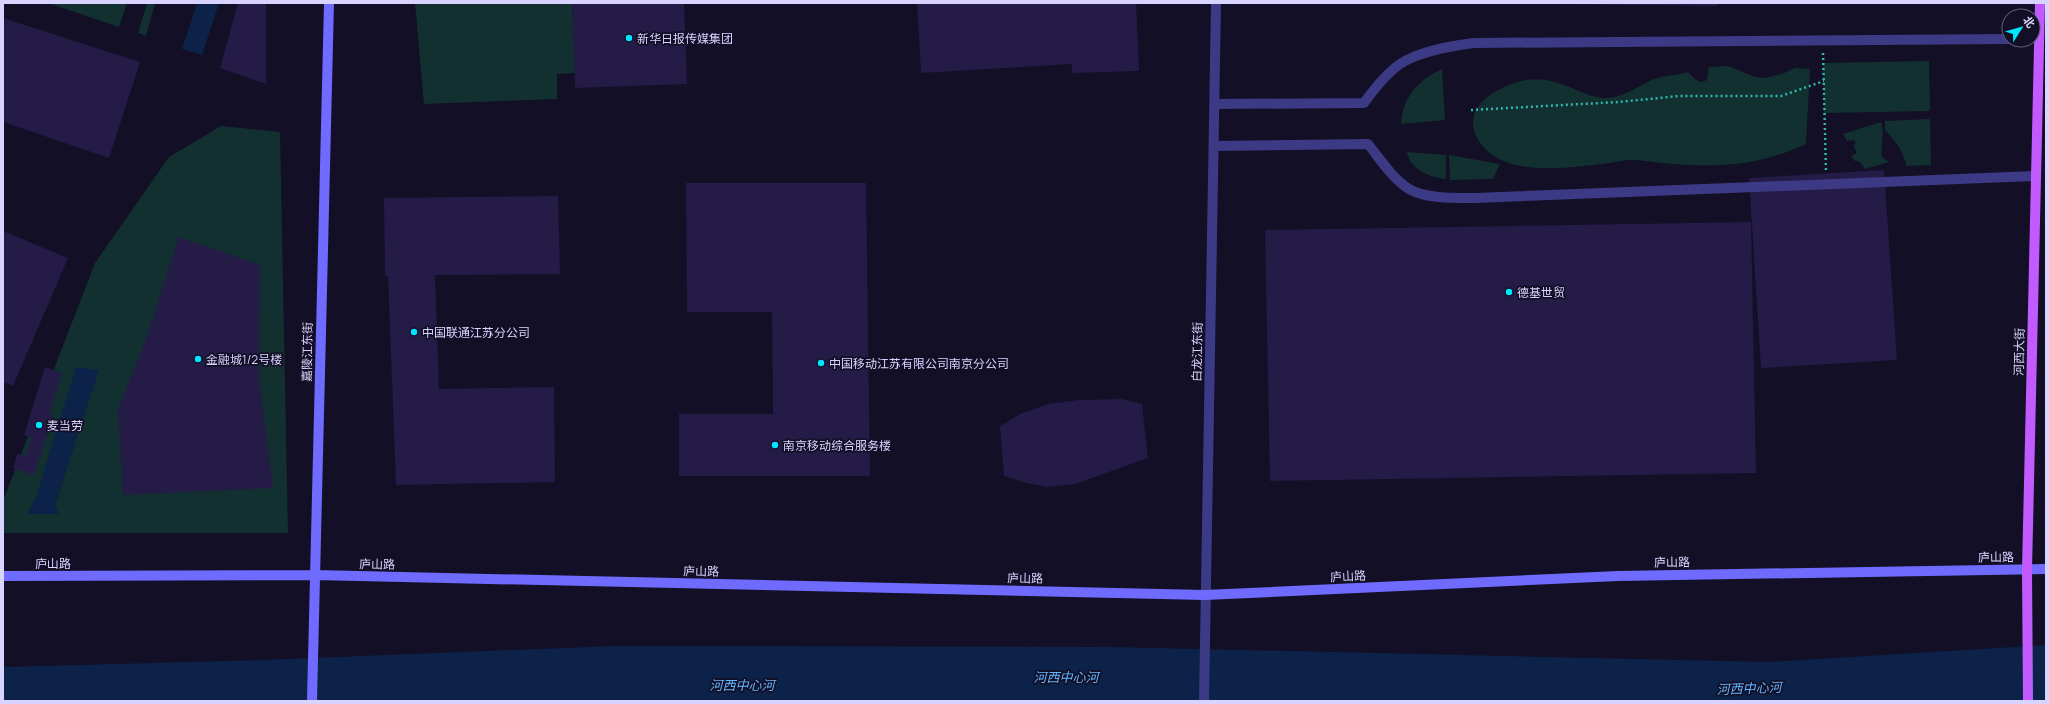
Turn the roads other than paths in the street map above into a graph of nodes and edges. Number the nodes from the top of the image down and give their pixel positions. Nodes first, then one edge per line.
1 (329, 3) edge
2 (1216, 3) edge
3 (2001, 39) edge
4 (2036, 48) edge
5 (1216, 104) junction
6 (1215, 146) junction
7 (2036, 176) junction
8 (2046, 569) edge
9 (2027, 570) junction
10 (315, 575) junction
11 (3, 576) edge
12 (1205, 595) junction
13 (312, 701) edge
14 (1204, 701) edge
15 (2028, 701) edge

1 - 10 main road, 嘉陵江东街
2 - 5 street, 白龙江东街
3 - 5 street
4 - 7 main road, 河西大街
5 - 6 street, 白龙江东街
6 - 7 street
6 - 12 street, 白龙江东街
7 - 9 main road, 河西大街
8 - 9 main road, 庐山路
9 - 12 main road, 庐山路
9 - 15 main road, 河西大街
10 - 11 main road, 庐山路
10 - 12 main road, 庐山路
10 - 13 main road, 嘉陵江东街
12 - 14 street, 白龙江东街

